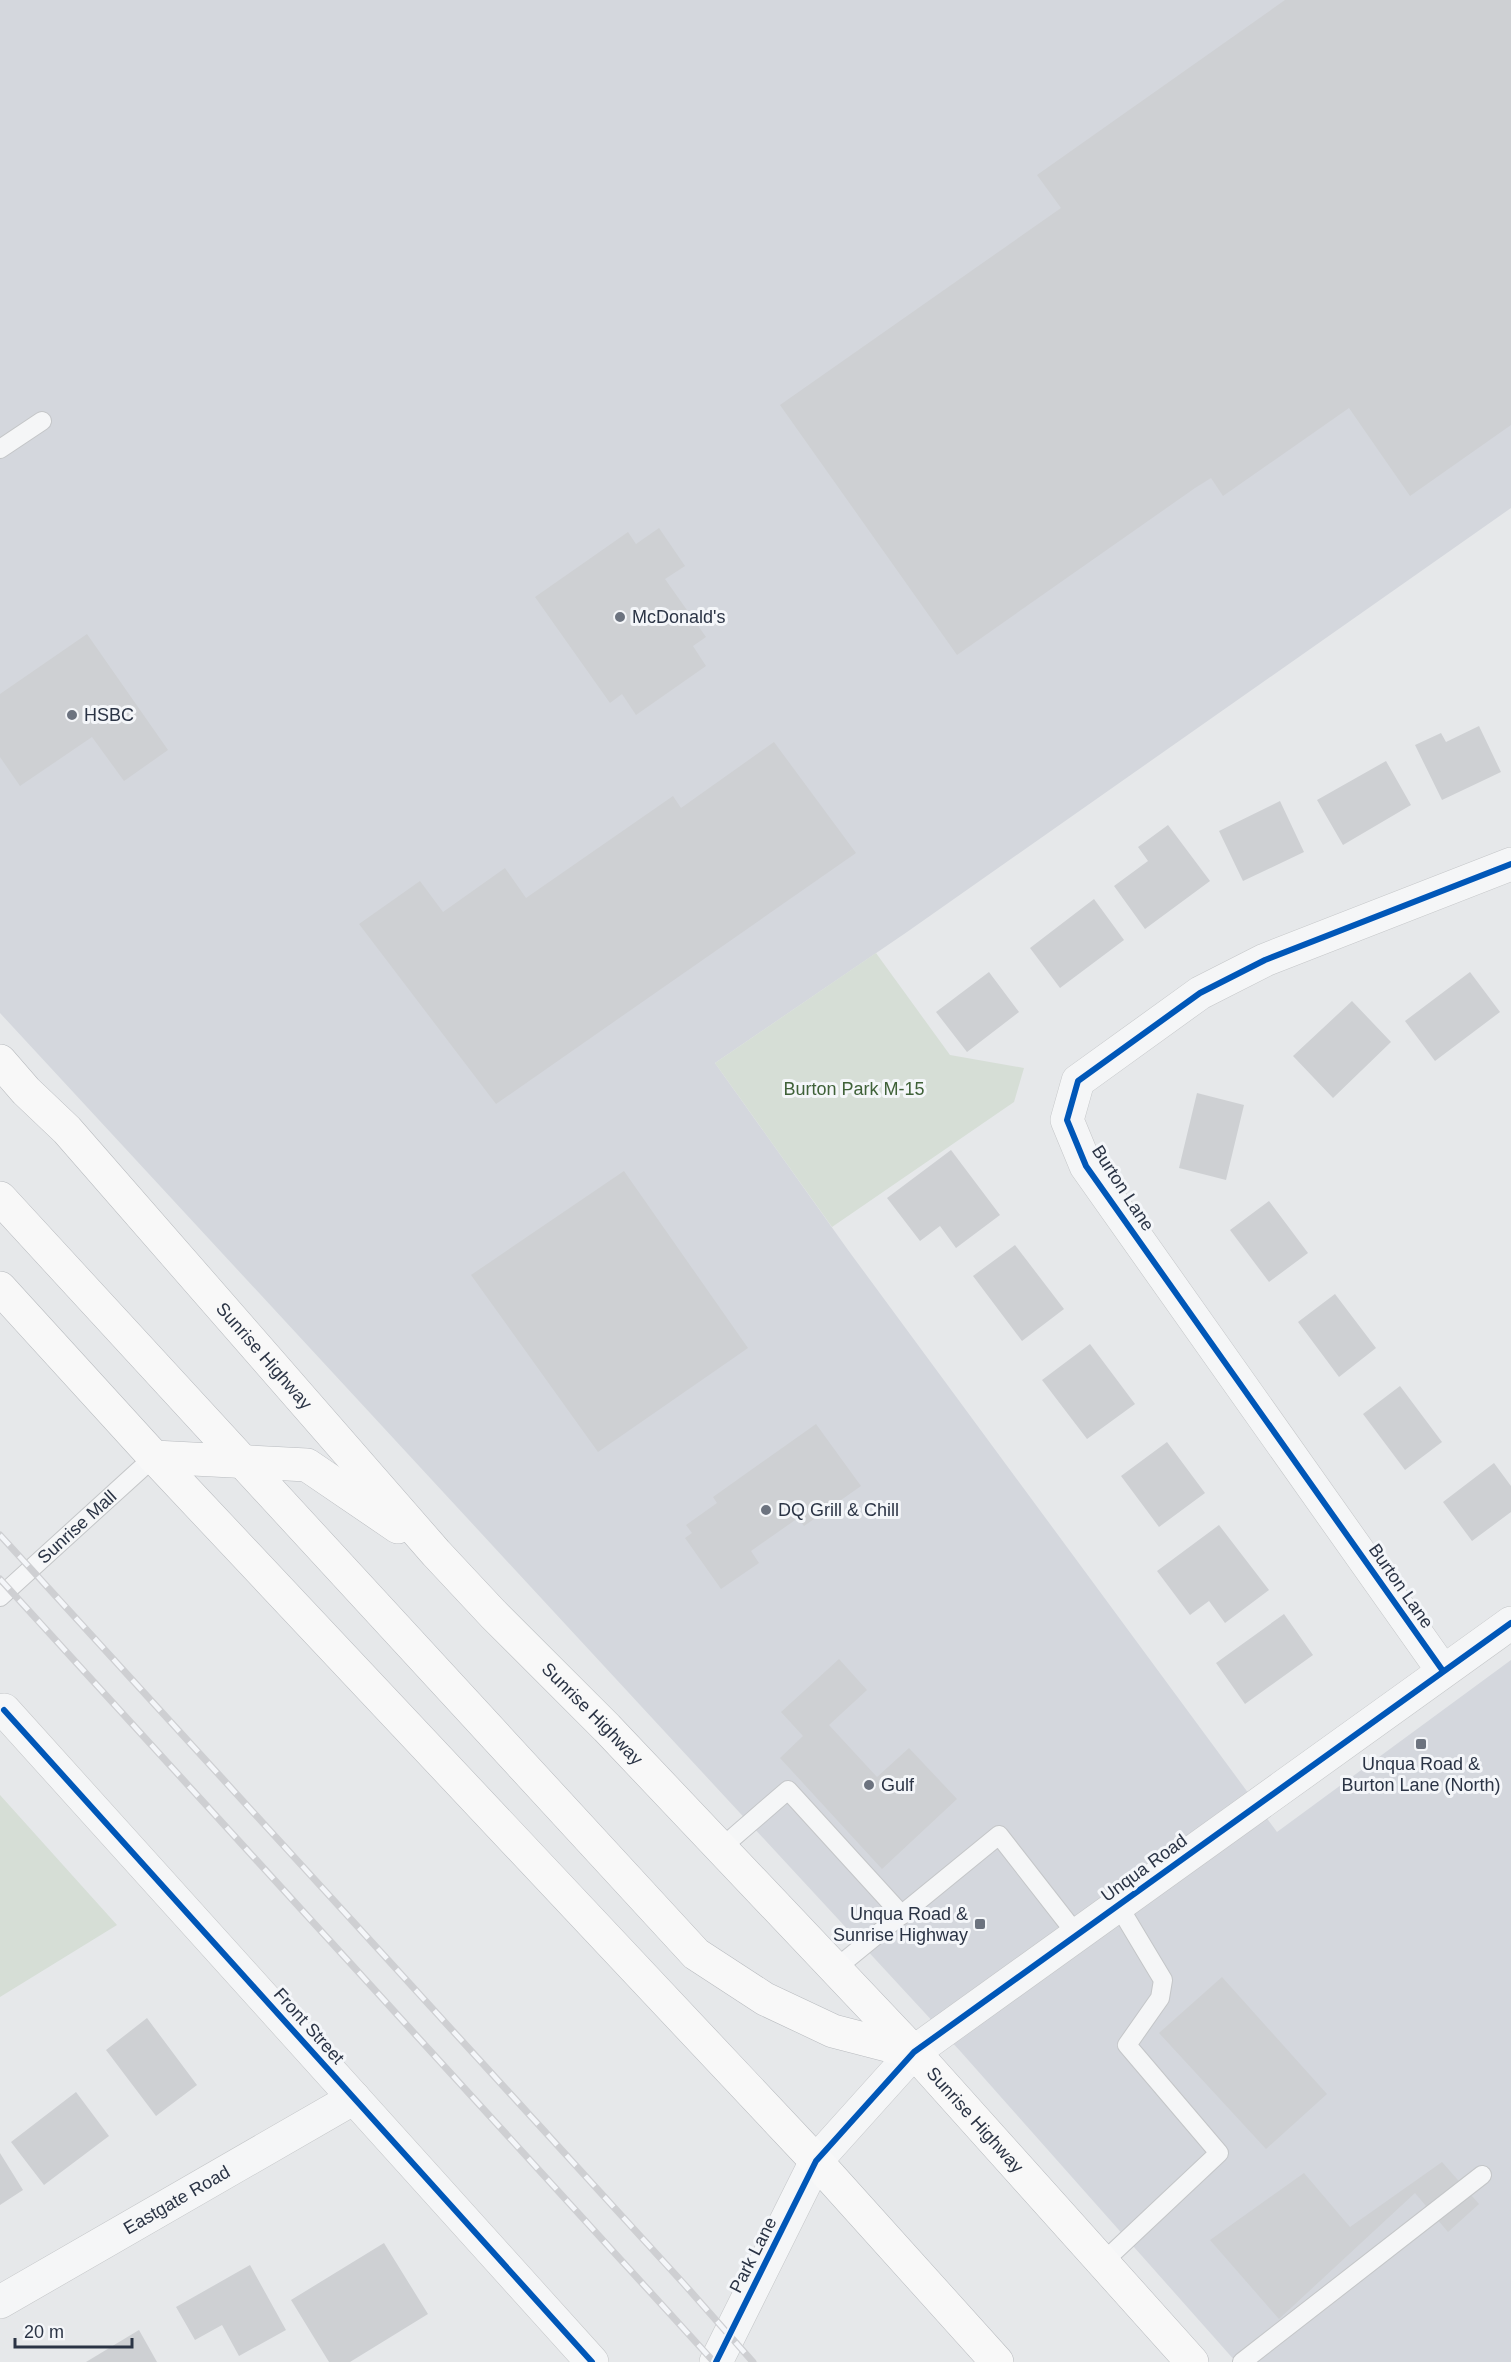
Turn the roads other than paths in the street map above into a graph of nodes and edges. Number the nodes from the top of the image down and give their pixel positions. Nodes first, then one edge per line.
1 (42, 421) dead end
2 (0, 449) edge
3 (1511, 864) edge
4 (0, 1060) edge
5 (0, 1198) edge
6 (0, 1288) edge
7 (154, 1457) junction
8 (242, 1460) junction
9 (436, 1553) junction
10 (0, 1597) edge
11 (1511, 1623) edge
12 (1443, 1671) junction
13 (4, 1710) dead end
14 (721, 1848) junction
15 (1118, 1905) junction
16 (902, 1915) junction
17 (1077, 1935) junction
18 (835, 1969) junction
19 (914, 2052) junction
20 (354, 2098) junction
21 (816, 2161) junction
22 (1482, 2175) dead end
23 (1102, 2263) junction
24 (0, 2302) edge
25 (592, 2362) edge
26 (716, 2362) edge
27 (997, 2362) edge
28 (1192, 2362) edge
29 (1242, 2362) edge

1 - 2 lane
3 - 12 street, Burton Lane
4 - 9 highway, Sunrise Highway
5 - 8 highway
6 - 7 highway
7 - 8 highway
7 - 10 lane, Sunrise Mall
7 - 21 highway
8 - 9 highway
8 - 19 highway
9 - 14 highway, Sunrise Highway
11 - 12 street, Unqua Road
12 - 15 street, Unqua Road
13 - 20 street, Front Street
14 - 16 lane
14 - 18 highway, Sunrise Highway
15 - 17 street, Unqua Road
15 - 23 lane
16 - 17 lane
16 - 18 lane
17 - 19 street, Unqua Road
18 - 19 highway, Sunrise Highway
19 - 21 street, Unqua Road
19 - 23 highway, Sunrise Highway
20 - 24 street, Eastgate Road
20 - 25 street, Front Street
21 - 26 street, Park Lane
21 - 27 highway
22 - 29 lane
23 - 28 highway, Sunrise Highway

